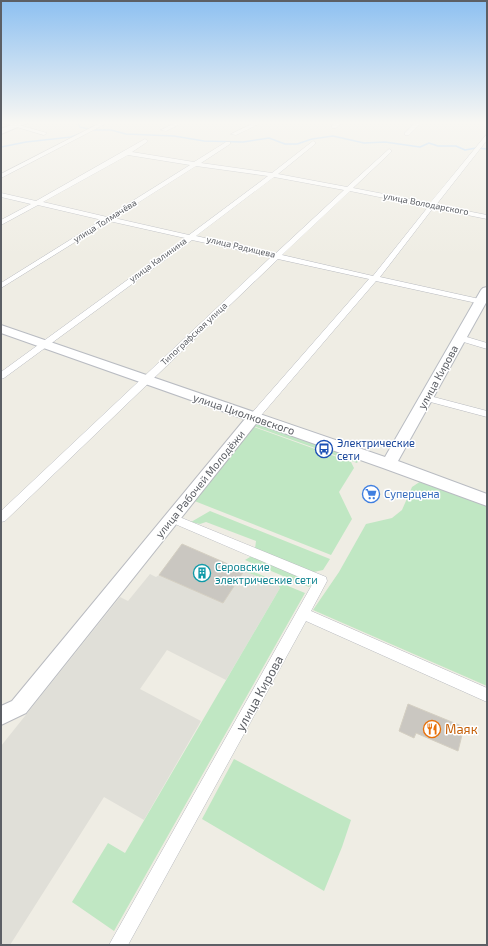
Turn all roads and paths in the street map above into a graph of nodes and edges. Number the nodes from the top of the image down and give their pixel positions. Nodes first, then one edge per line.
1 (18, 167) edge
2 (102, 167) edge
3 (190, 167) edge
4 (224, 167) edge
5 (284, 167) edge
6 (372, 167) edge
7 (463, 167) edge
8 (274, 175) junction
9 (1, 176) edge
10 (349, 189) junction
11 (1, 195) edge
12 (38, 203) junction
13 (433, 206) junction
14 (487, 217) edge
15 (109, 219) junction
16 (1, 223) edge
17 (191, 236) junction
18 (278, 256) junction
19 (374, 278) junction
20 (1, 286) edge
21 (485, 296) edge
22 (1, 329) edge
23 (460, 338) junction
24 (43, 344) junction
25 (487, 346) edge
26 (1, 376) edge
27 (145, 380) junction
28 (426, 398) junction
29 (487, 414) edge
30 (254, 417) junction
31 (389, 464) junction
32 (487, 500) edge
33 (1, 518) edge
34 (172, 518) junction
35 (303, 614) junction
36 (487, 695) edge
37 (1, 716) edge
38 (118, 945) edge

1 - 9 street
2 - 12 street
3 - 15 street, улица Толмачёва
4 - 8 street, улица Володарского
5 - 8 street, улица Калинина
6 - 10 street, Типографская улица
7 - 13 street, улица Рабочей Молодёжи
8 - 10 street, улица Володарского
8 - 17 street, улица Калинина
10 - 13 street, улица Володарского
10 - 18 street, Типографская улица
11 - 12 street, улица Радищева
12 - 15 street, улица Радищева
12 - 16 street
13 - 14 street, улица Володарского
13 - 19 street, улица Рабочей Молодёжи
15 - 17 street, улица Радищева
15 - 20 street, улица Толмачёва
17 - 18 street, улица Радищева
17 - 24 street, улица Калинина
18 - 19 street, улица Радищева
18 - 27 street, Типографская улица
19 - 21 street, улица Радищева
19 - 30 street, улица Рабочей Молодёжи
21 - 23 main road, улица Кирова
22 - 24 main road, улица Циолковского
23 - 25 street
23 - 28 main road, улица Кирова
24 - 26 street, улица Калинина
24 - 27 main road, улица Циолковского
27 - 30 main road, улица Циолковского
27 - 33 street, Типографская улица
28 - 29 street
28 - 31 main road, улица Кирова
30 - 31 main road, улица Циолковского
30 - 34 street, улица Рабочей Молодёжи
31 - 32 main road, улица Циолковского
34 - 35 street, улица Кирова
34 - 37 street, улица Рабочей Молодёжи
35 - 36 street
35 - 38 street, улица Кирова

